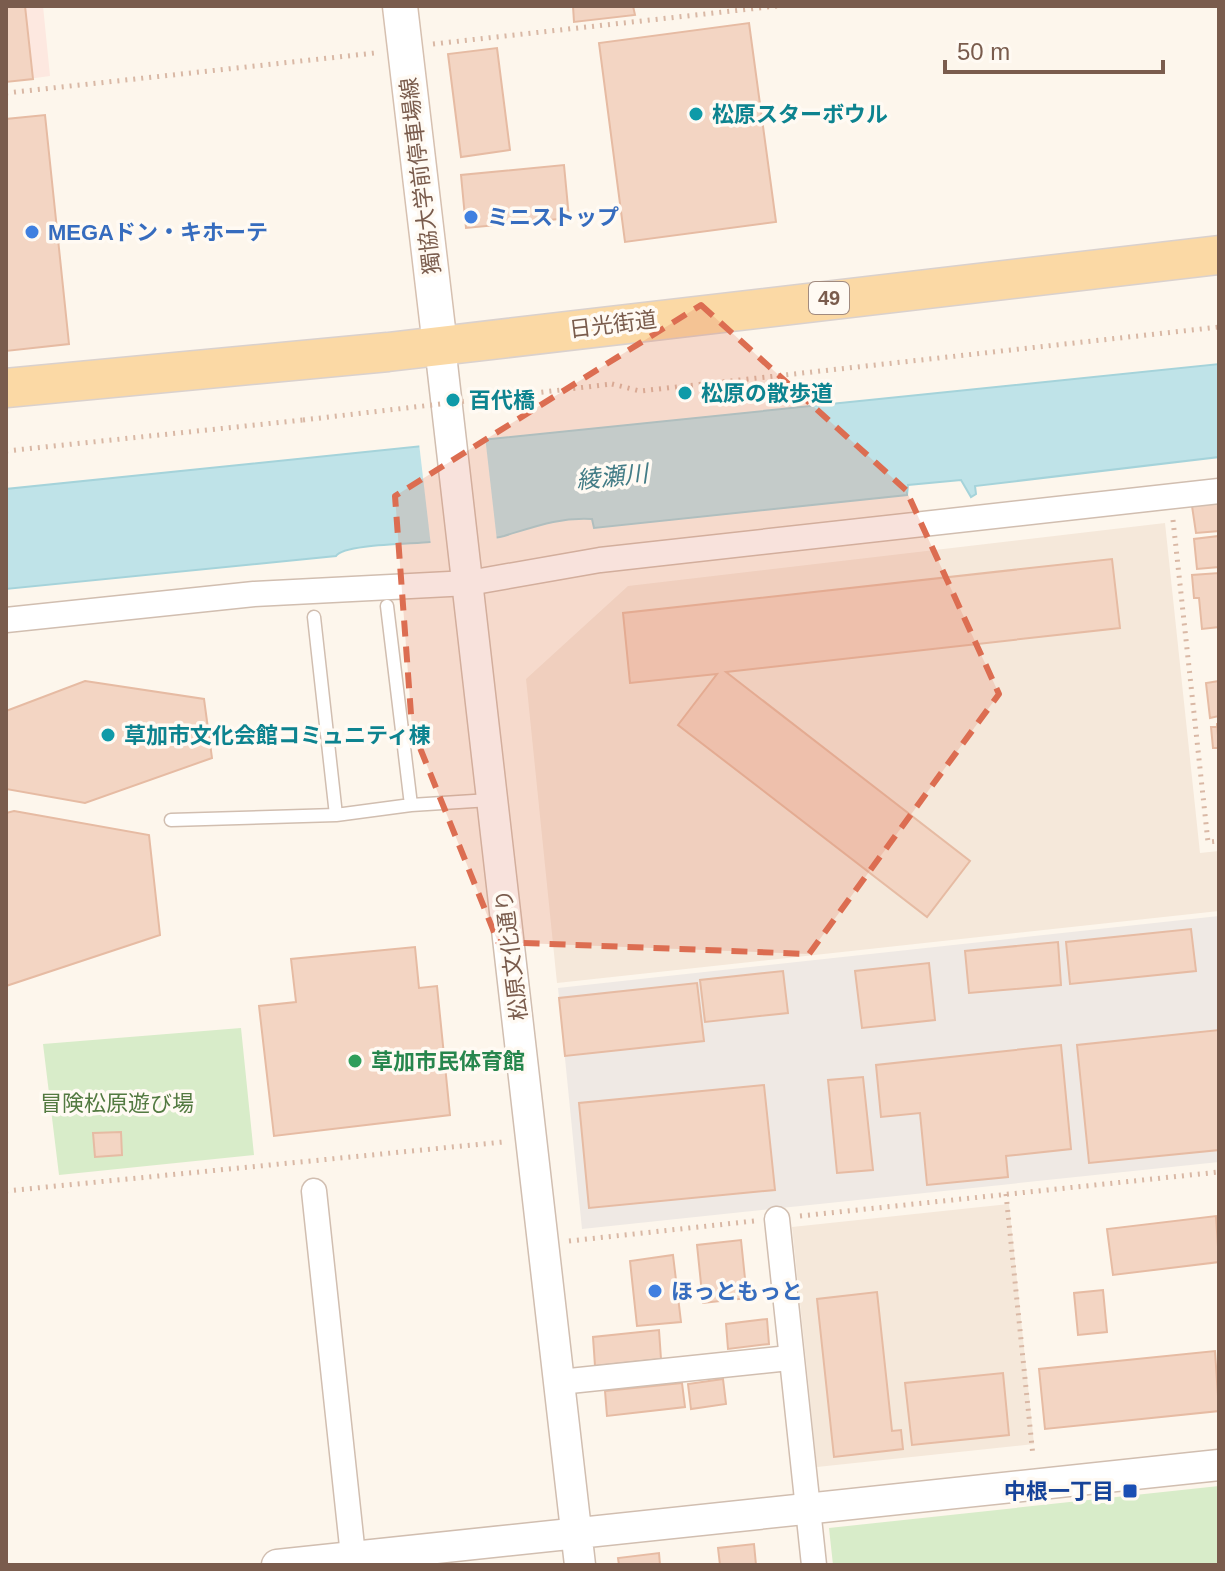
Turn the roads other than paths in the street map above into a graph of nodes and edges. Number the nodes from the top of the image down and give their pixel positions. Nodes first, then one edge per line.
1 (400, 6) edge
2 (1219, 255) edge
3 (440, 346) junction
4 (6, 388) edge
5 (1219, 491) edge
6 (468, 573) junction
7 (387, 606) dead end
8 (314, 617) dead end
9 (6, 620) edge
10 (493, 799) junction
11 (411, 805) junction
12 (336, 815) junction
13 (171, 820) dead end
14 (314, 1191) dead end
15 (777, 1219) road end
16 (789, 1358) junction
17 (560, 1382) junction
18 (1219, 1465) edge
19 (808, 1509) junction
20 (577, 1533) junction
21 (353, 1561) edge
22 (277, 1565) edge
23 (580, 1565) edge
24 (814, 1565) edge

1 - 3 main road, 獨協大学前停車場線
2 - 3 main road, 日光街道 / 49
3 - 4 main road, 日光街道 / 49
3 - 6 street, 松原文化通り
5 - 6 street
6 - 9 street
6 - 10 street, 松原文化通り
7 - 11 lane
8 - 12 lane
10 - 11 lane
10 - 17 street, 松原文化通り
11 - 12 lane
12 - 13 lane
14 - 21 street
15 - 16 street
16 - 17 street
16 - 19 street
17 - 20 street, 松原文化通り
18 - 19 street
19 - 20 street
19 - 24 street
20 - 21 street
20 - 23 street, 松原文化通り
21 - 22 street

